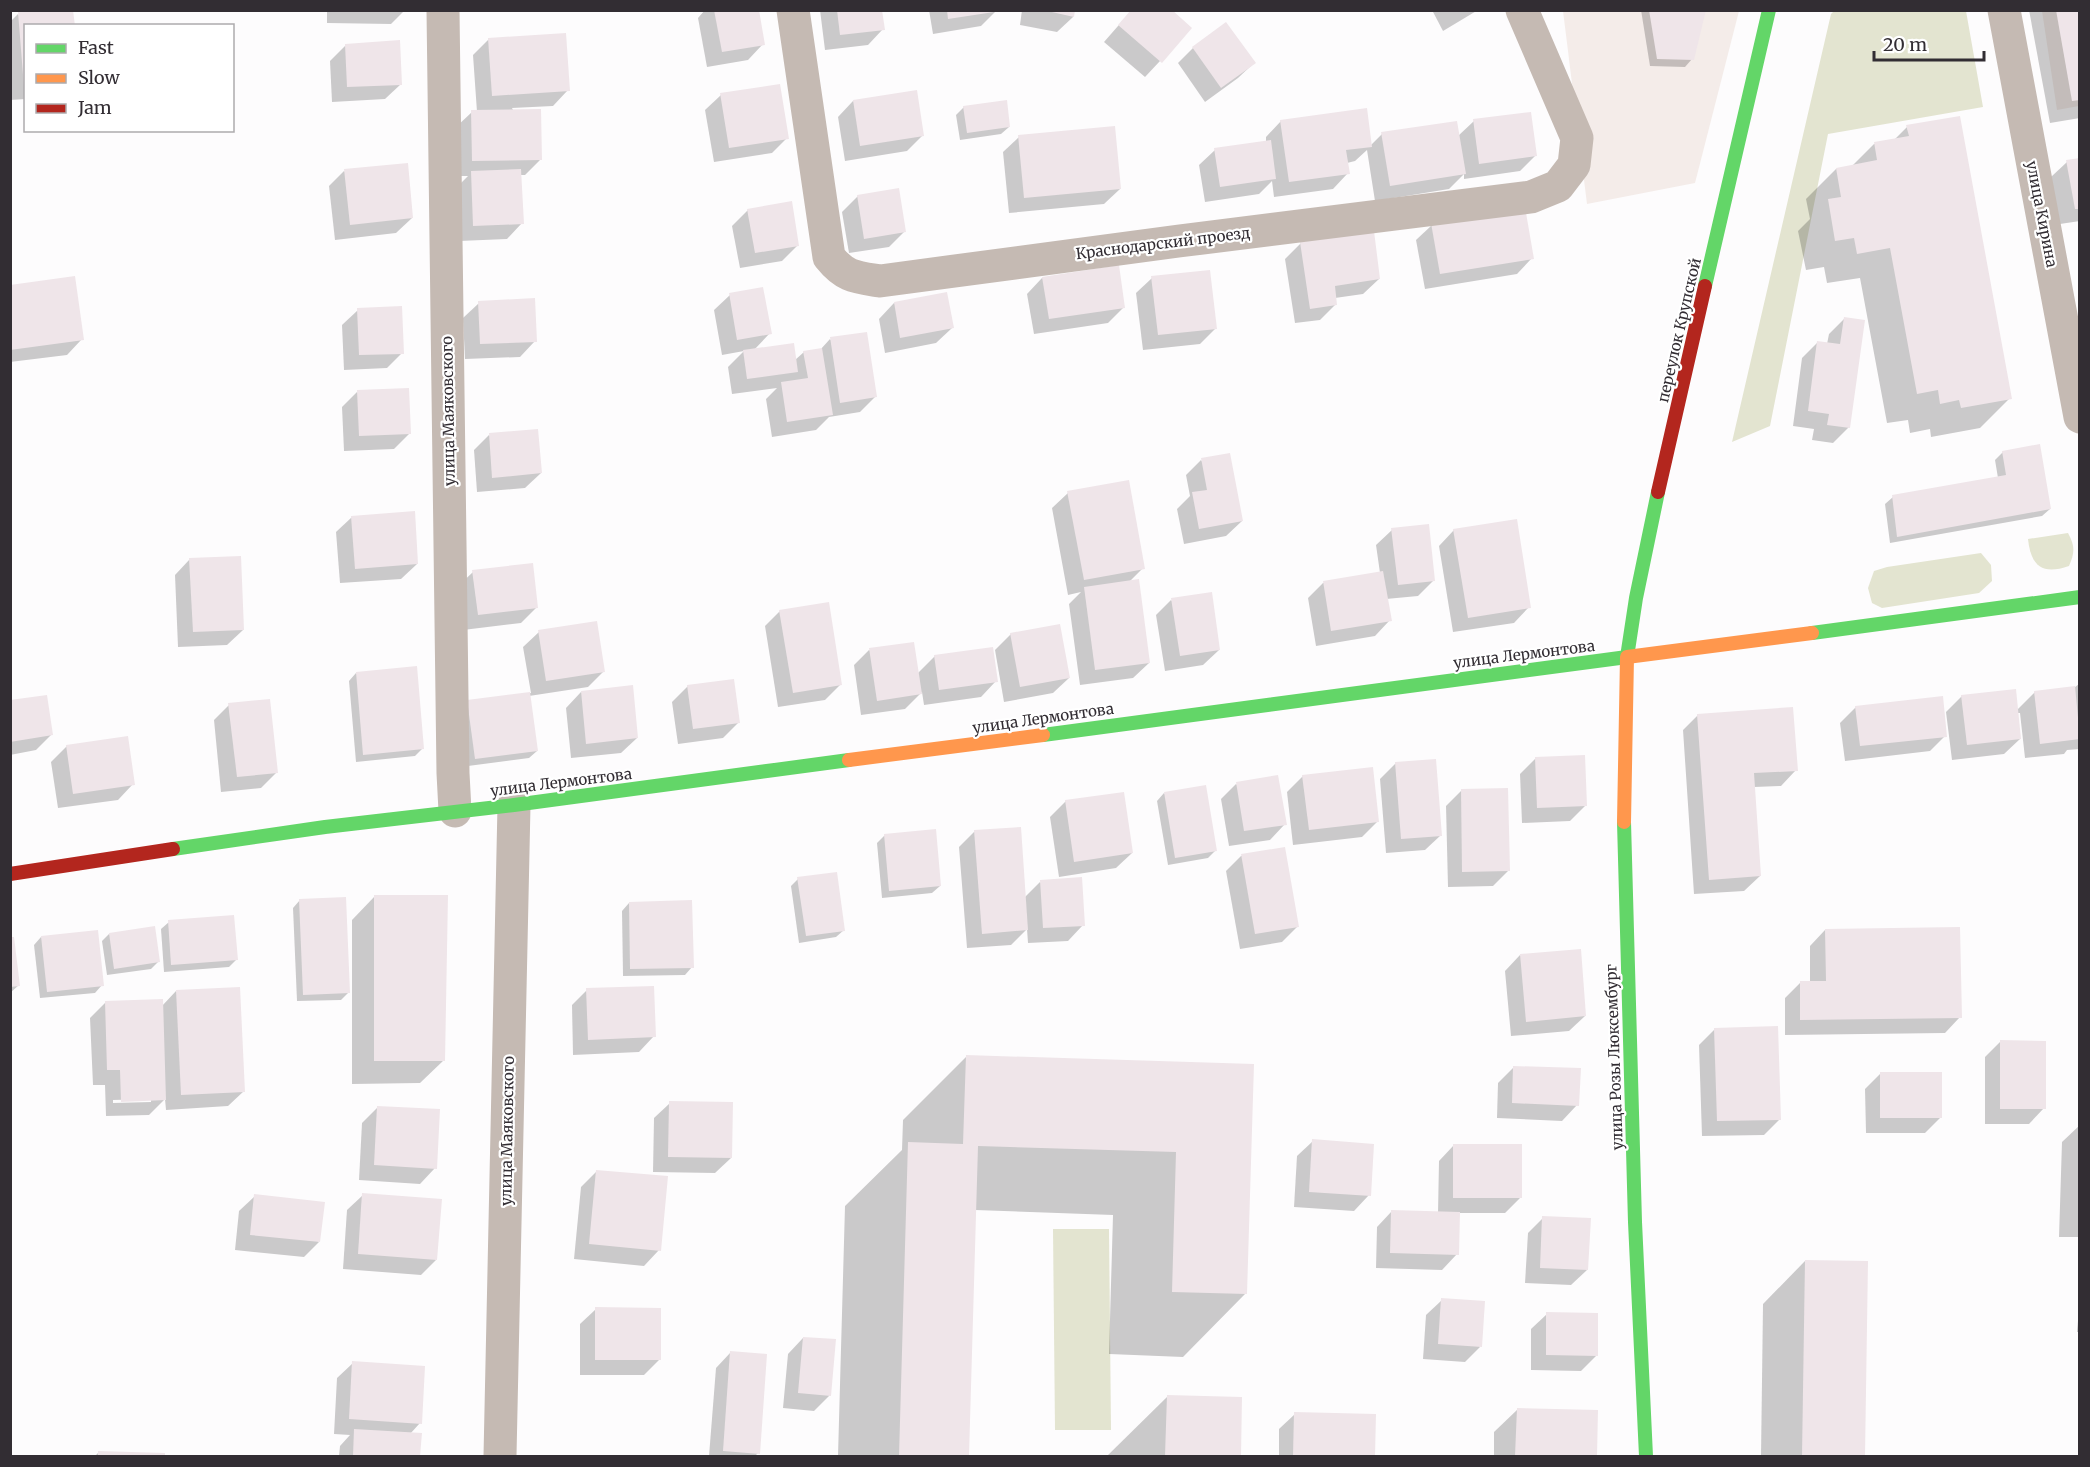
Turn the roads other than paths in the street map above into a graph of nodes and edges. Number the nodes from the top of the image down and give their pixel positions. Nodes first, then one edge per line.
1 (443, 10) edge
2 (793, 10) edge
3 (1522, 10) edge
4 (1769, 10) edge
5 (2004, 10) edge
6 (2079, 417) edge
7 (2079, 597) edge
8 (1627, 657) junction
9 (514, 805) junction
10 (455, 811) junction
11 (10, 874) edge
12 (500, 1456) edge
13 (1646, 1456) edge

1 - 10 street, улица Маяковского
2 - 3 street, Краснодарский проезд
4 - 8 main road, переулок Крупской
5 - 6 street, улица Кирина
7 - 8 main road, улица Лермонтова
8 - 9 main road, улица Лермонтова
8 - 13 main road, улица Розы Люксембург
9 - 10 main road, улица Лермонтова
9 - 12 street, улица Маяковского
10 - 11 main road, улица Лермонтова

